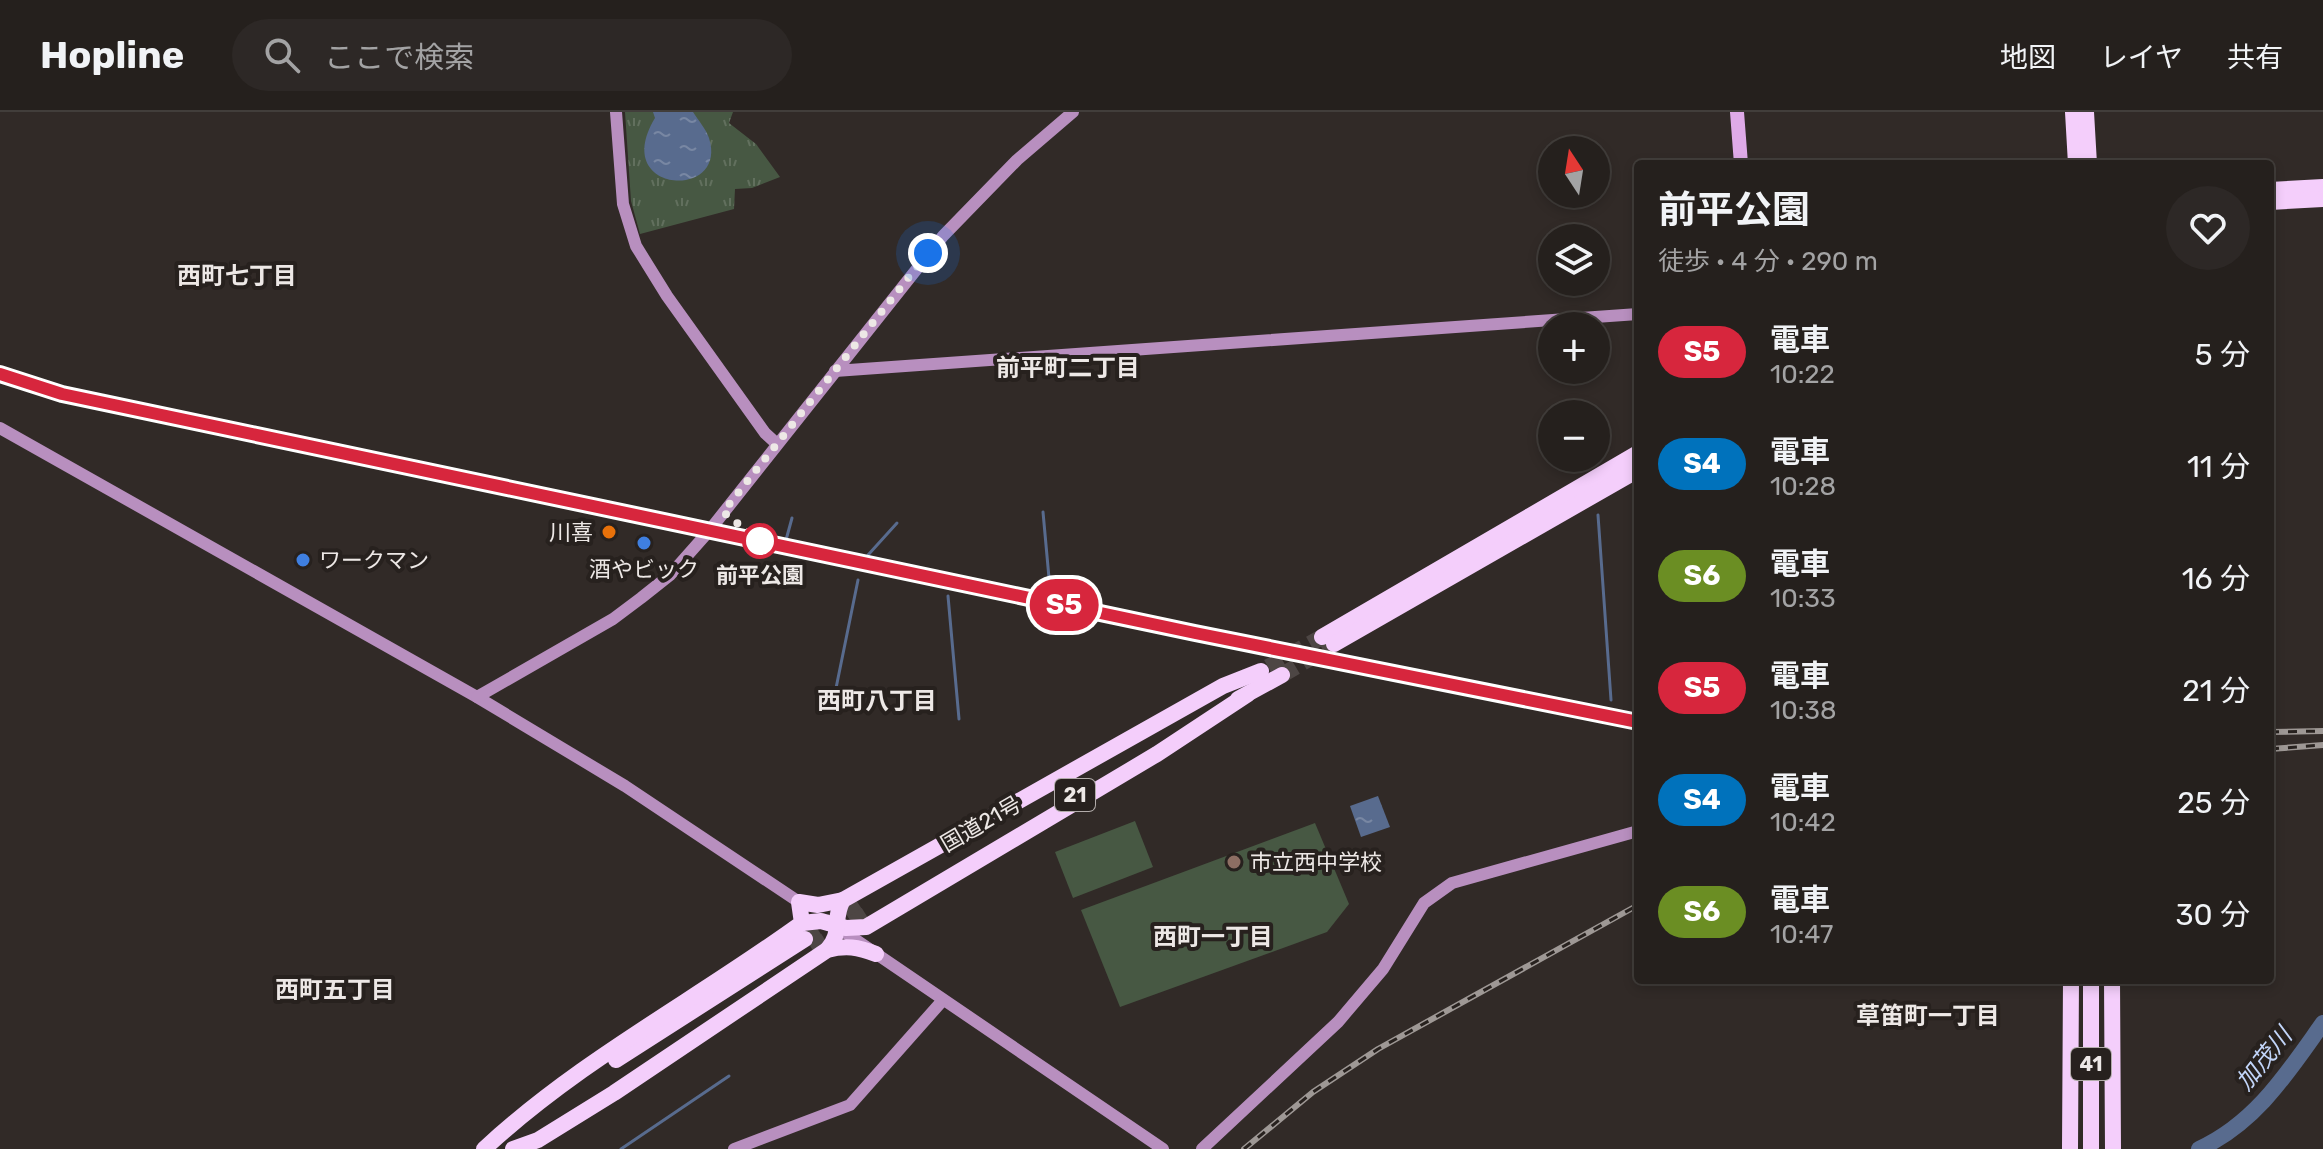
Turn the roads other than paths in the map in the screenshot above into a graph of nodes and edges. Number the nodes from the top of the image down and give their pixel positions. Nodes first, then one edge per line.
1 (616, 112) edge
2 (1073, 112) edge
3 (1737, 112) edge
4 (2073, 112) edge
5 (2086, 112) edge
6 (1741, 160) edge
7 (2076, 160) edge
8 (2089, 160) edge
9 (2323, 187) edge
10 (2274, 190) edge
11 (2323, 199) edge
12 (2274, 202) edge
13 (1634, 314) edge
14 (835, 371) junction
15 (0, 428) edge
16 (777, 444) junction
17 (1634, 455) edge
18 (1634, 472) edge
19 (1271, 671) junction
20 (477, 697) junction
21 (1634, 832) edge
22 (843, 900) junction
23 (799, 902) junction
24 (865, 915) junction
25 (837, 927) junction
26 (812, 940) junction
27 (876, 954) junction
28 (2064, 984) edge
29 (2071, 984) edge
30 (2094, 984) edge
31 (2105, 984) edge
32 (2112, 984) edge
33 (943, 1000) junction
34 (485, 1149) edge
35 (511, 1149) edge
36 (734, 1149) edge
37 (1163, 1149) edge
38 (1202, 1149) edge
39 (2063, 1149) edge
40 (2070, 1149) edge
41 (2093, 1149) edge
42 (2104, 1149) edge
43 (2113, 1149) edge

1 - 16 street
2 - 14 street
3 - 6 main road
4 - 7 highway
5 - 8 highway
9 - 10 highway
11 - 12 highway
13 - 14 street
14 - 16 street
15 - 20 street
16 - 20 street
17 - 18 highway
19 - 22 highway
19 - 24 highway, 国道21号 / 21
19 - 24 highway
20 - 23 street
21 - 38 street
22 - 23 highway
22 - 25 highway
23 - 25 street
23 - 26 highway
24 - 25 highway
24 - 27 highway
25 - 26 highway
25 - 26 highway
25 - 27 street
26 - 27 highway
26 - 34 highway
26 - 35 highway
27 - 33 street
28 - 39 highway
29 - 40 highway
30 - 41 highway, 41
31 - 42 highway
32 - 43 highway
33 - 36 street
33 - 37 street

